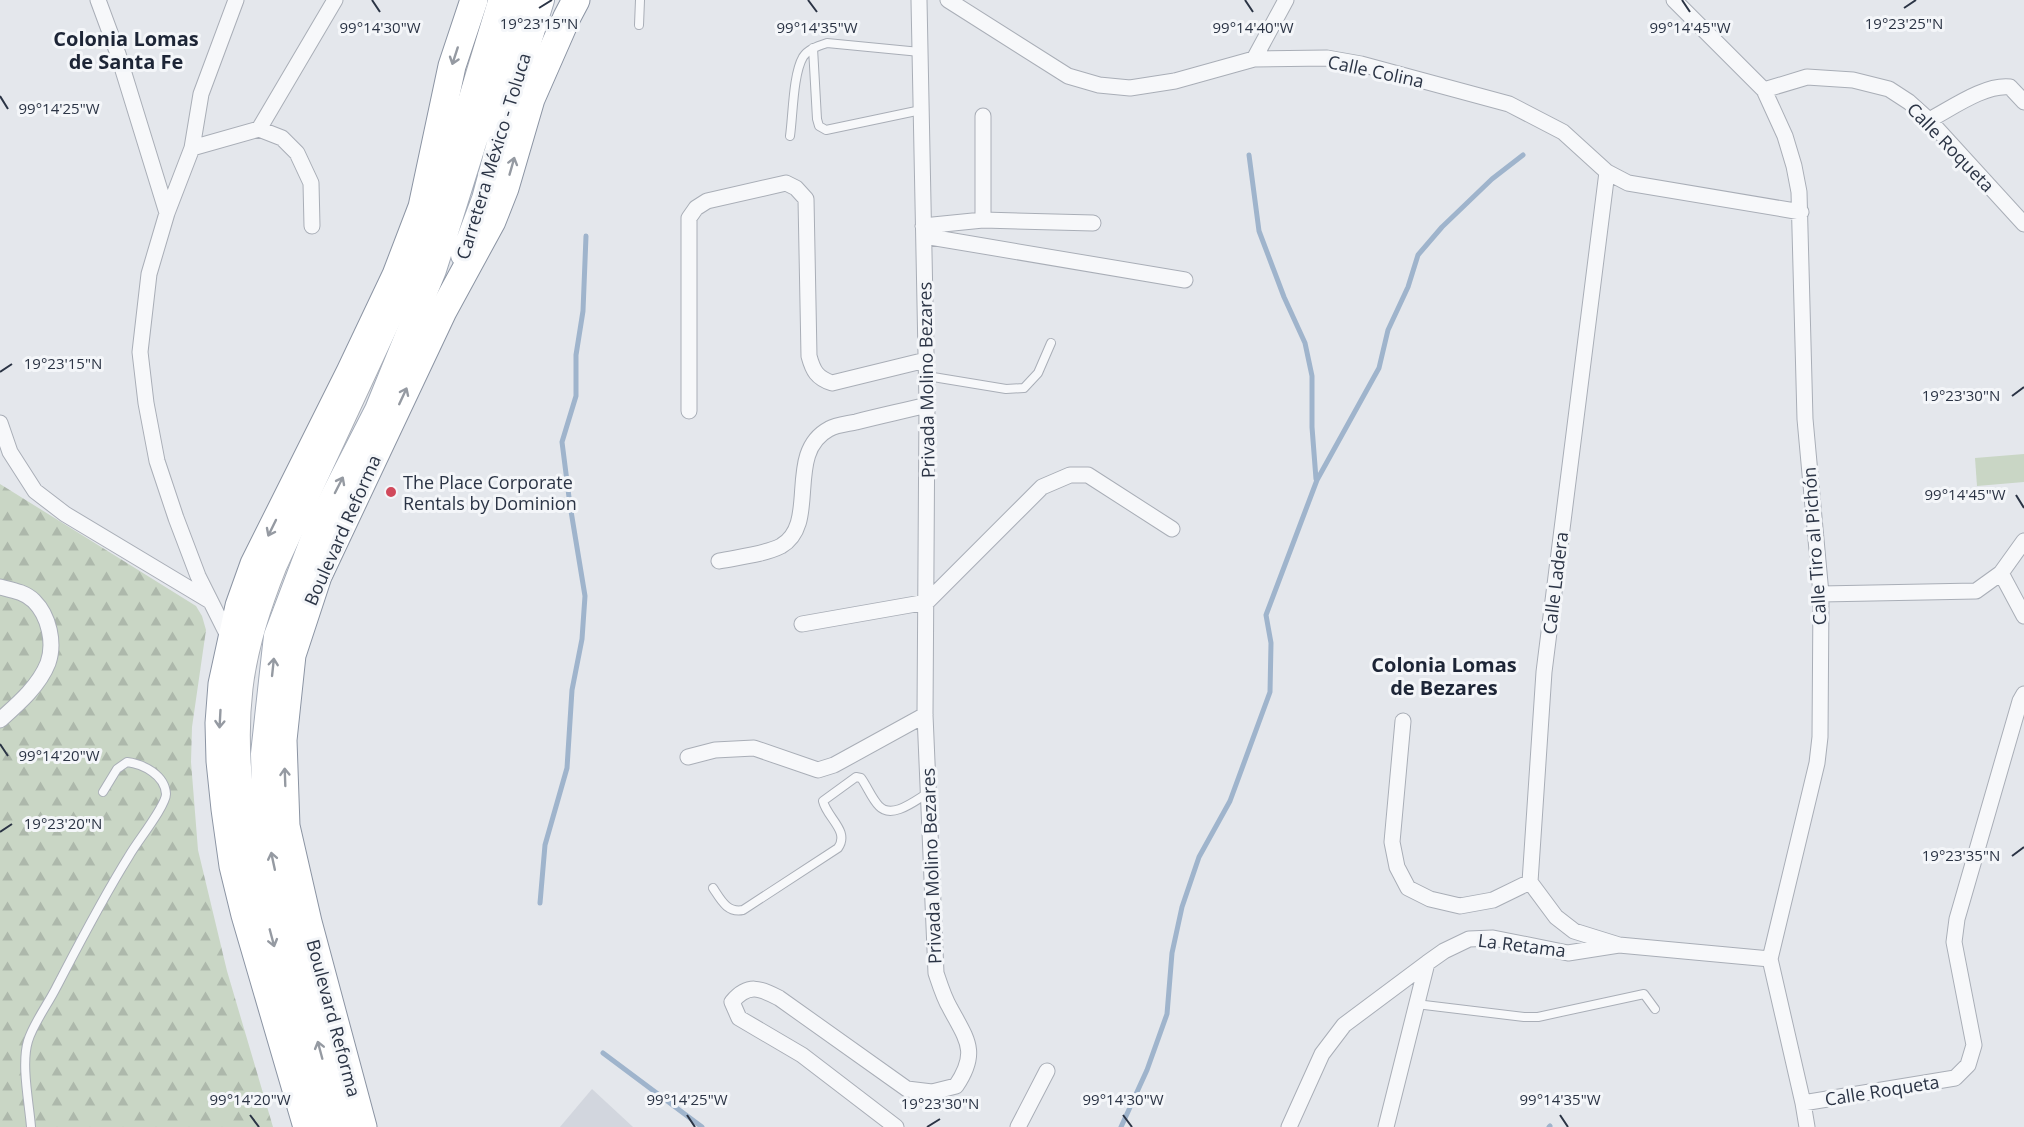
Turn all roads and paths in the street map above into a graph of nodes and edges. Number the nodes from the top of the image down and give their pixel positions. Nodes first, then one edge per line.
1 (98, 0) edge
2 (236, 0) edge
3 (335, 0) edge
4 (474, 0) edge
5 (500, 0) edge
6 (519, 0) edge
7 (542, 0) edge
8 (576, 0) edge
9 (640, 0) edge
10 (919, 0) edge
11 (948, 0) edge
12 (1286, 0) edge
13 (1674, 0) edge
14 (639, 25) dead end
15 (813, 48) junction
16 (920, 52) junction
17 (1254, 59) junction
18 (1764, 90) junction
19 (2024, 102) edge
20 (921, 110) junction
21 (983, 116) dead end
22 (1929, 120) junction
23 (260, 129) junction
24 (790, 136) dead end
25 (192, 148) junction
26 (1607, 172) junction
27 (1801, 212) junction
28 (167, 213) junction
29 (983, 220) junction
30 (1093, 223) dead end
31 (2024, 224) edge
32 (312, 226) dead end
33 (923, 231) junction
34 (1185, 280) dead end
35 (443, 311) junction
36 (1052, 343) dead end
37 (926, 360) junction
38 (927, 376) junction
39 (927, 405) junction
40 (689, 411) dead end
41 (0, 423) edge
42 (1173, 530) dead end
43 (2024, 541) edge
44 (719, 561) dead end
45 (2001, 573) junction
46 (0, 587) edge
47 (1821, 594) junction
48 (210, 601) junction
49 (927, 602) junction
50 (2024, 616) edge
51 (802, 624) dead end
52 (230, 640) junction
53 (2024, 694) edge
54 (925, 715) junction
55 (0, 720) edge
56 (1403, 721) dead end
57 (687, 758) dead end
58 (103, 792) dead end
59 (928, 793) junction
60 (1530, 882) junction
61 (713, 888) dead end
62 (1619, 945) junction
63 (1770, 959) junction
64 (1427, 963) junction
65 (1416, 1004) junction
66 (1655, 1010) dead end
67 (1047, 1071) dead end
68 (1803, 1103) junction
69 (31, 1127) edge
70 (307, 1127) edge
71 (325, 1127) edge
72 (340, 1127) edge
73 (363, 1127) edge
74 (896, 1127) edge
75 (1018, 1127) edge
76 (1289, 1127) edge
77 (1386, 1127) edge
78 (1807, 1127) edge

1 - 28 street
2 - 25 street
3 - 23 street
4 -> 52 highway
5 -> 71 main road
72 -> 6 main road
7 - 35 main road, Carretera México - Toluca
35 -> 8 highway, Boulevard Reforma
9 - 14 lane
10 - 16 street, Privada Molino Bezares
11 - 17 street, Calle Colina
12 - 17 street
13 - 18 street, Calle Tiro al Pichón
15 - 16 lane
15 - 20 lane
15 - 24 lane
16 - 20 street, Privada Molino Bezares
17 - 26 street, Calle Colina
18 - 22 street, Calle Roqueta
18 - 27 street, Calle Tiro al Pichón
19 - 22 street
20 - 33 street, Privada Molino Bezares
21 - 29 street
22 - 31 street, Calle Roqueta
23 - 25 street
23 - 32 street
25 - 28 street
26 - 27 street, Calle Colina
26 - 60 street, Calle Ladera
27 - 47 street, Calle Tiro al Pichón
28 - 48 street
29 - 30 street
29 - 33 street
33 - 34 street
33 - 37 street, Privada Molino Bezares
73 -> 35 highway, Boulevard Reforma
36 - 38 lane
37 - 38 street, Privada Molino Bezares
37 - 40 street
38 - 39 street, Privada Molino Bezares
39 - 44 street
39 - 49 street, Privada Molino Bezares
41 - 48 street
42 - 49 street
43 - 45 street
45 - 47 street
45 - 50 street
46 - 55 street
47 - 63 street, Calle Tiro al Pichón
48 - 52 street
49 - 51 street
49 - 54 street, Privada Molino Bezares
52 -> 70 highway
53 - 68 street, Calle Roqueta
54 - 57 street
54 - 59 street, Privada Molino Bezares
56 - 60 street
58 - 69 lane
59 - 61 lane
59 - 74 street, Privada Molino Bezares
60 - 62 street
62 - 63 street, La Retama
62 - 64 street, La Retama
63 - 68 street, Calle Tiro al Pichón
64 - 65 street
64 - 76 street, La Retama
65 - 66 lane
65 - 77 street
67 - 75 street
68 - 78 street, Calle Tiro al Pichón

